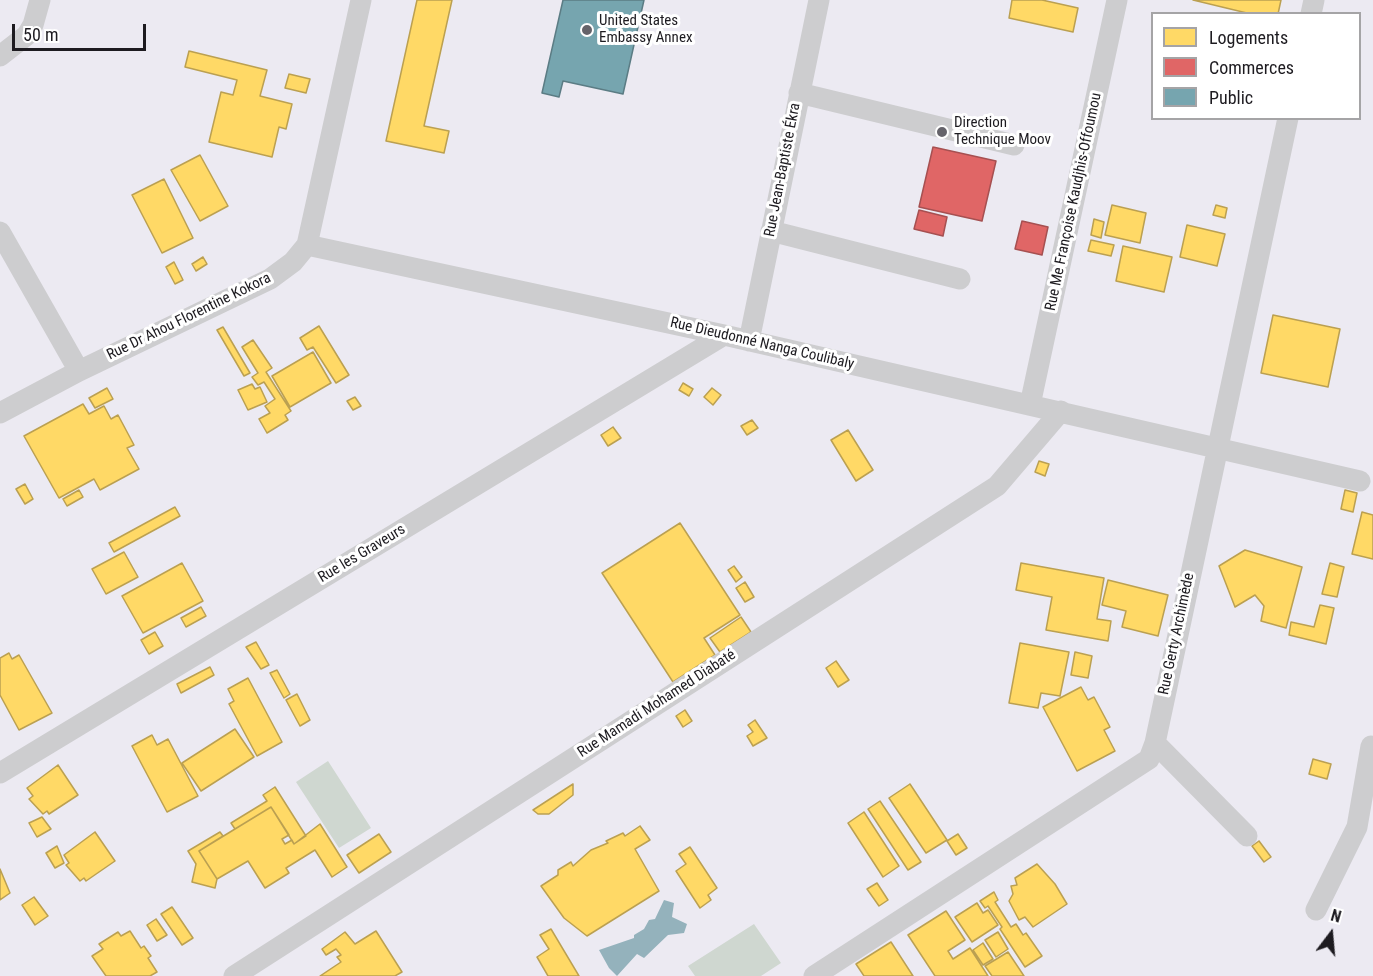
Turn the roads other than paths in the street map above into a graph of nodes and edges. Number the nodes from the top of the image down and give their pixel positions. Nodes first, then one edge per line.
1 (40, 0) edge
2 (361, 0) edge
3 (819, 0) edge
4 (1117, 0) edge
5 (0, 56) edge
6 (799, 93) junction
7 (1288, 120) edge
8 (1014, 146) dead end
9 (771, 231) junction
10 (0, 232) edge
11 (307, 245) junction
12 (960, 279) dead end
13 (724, 335) junction
14 (749, 341) junction
15 (79, 371) junction
16 (1030, 405) junction
17 (1061, 411) junction
18 (0, 413) edge
19 (1216, 447) junction
20 (1360, 481) dead end
21 (1155, 743) junction
22 (1371, 746) dead end
23 (0, 773) edge
24 (1365, 829) edge
25 (1247, 836) dead end
26 (1316, 910) dead end
27 (234, 976) edge
28 (814, 976) edge

1 - 5 street
2 - 11 street
3 - 6 street, Rue Jean-Baptiste Ékra
4 - 16 street, Rue Me Françoise Kaudjhis-Offoumou
6 - 8 street
6 - 9 street, Rue Jean-Baptiste Ékra
7 - 19 street, Rue Gerty Archimède
9 - 12 street
9 - 14 street, Rue Jean-Baptiste Ékra
10 - 15 street
11 - 13 street, Rue Dieudonné Nanga Coulibaly
11 - 15 street, Rue Dr Ahou Florentine Kokora
13 - 14 street, Rue Dieudonné Nanga Coulibaly
13 - 23 street, Rue les Graveurs
14 - 16 street, Rue Dieudonné Nanga Coulibaly
15 - 18 street, Rue Dr Ahou Florentine Kokora
16 - 17 street, Rue Dieudonné Nanga Coulibaly
17 - 19 street, Rue Dieudonné Nanga Coulibaly
17 - 27 street, Rue Mamadi Mohamed Diabaté
19 - 20 street, Rue Dieudonné Nanga Coulibaly
19 - 21 street, Rue Gerty Archimède
21 - 25 street
21 - 28 street, Rue Gerty Archimède
22 - 24 street
24 - 26 street

